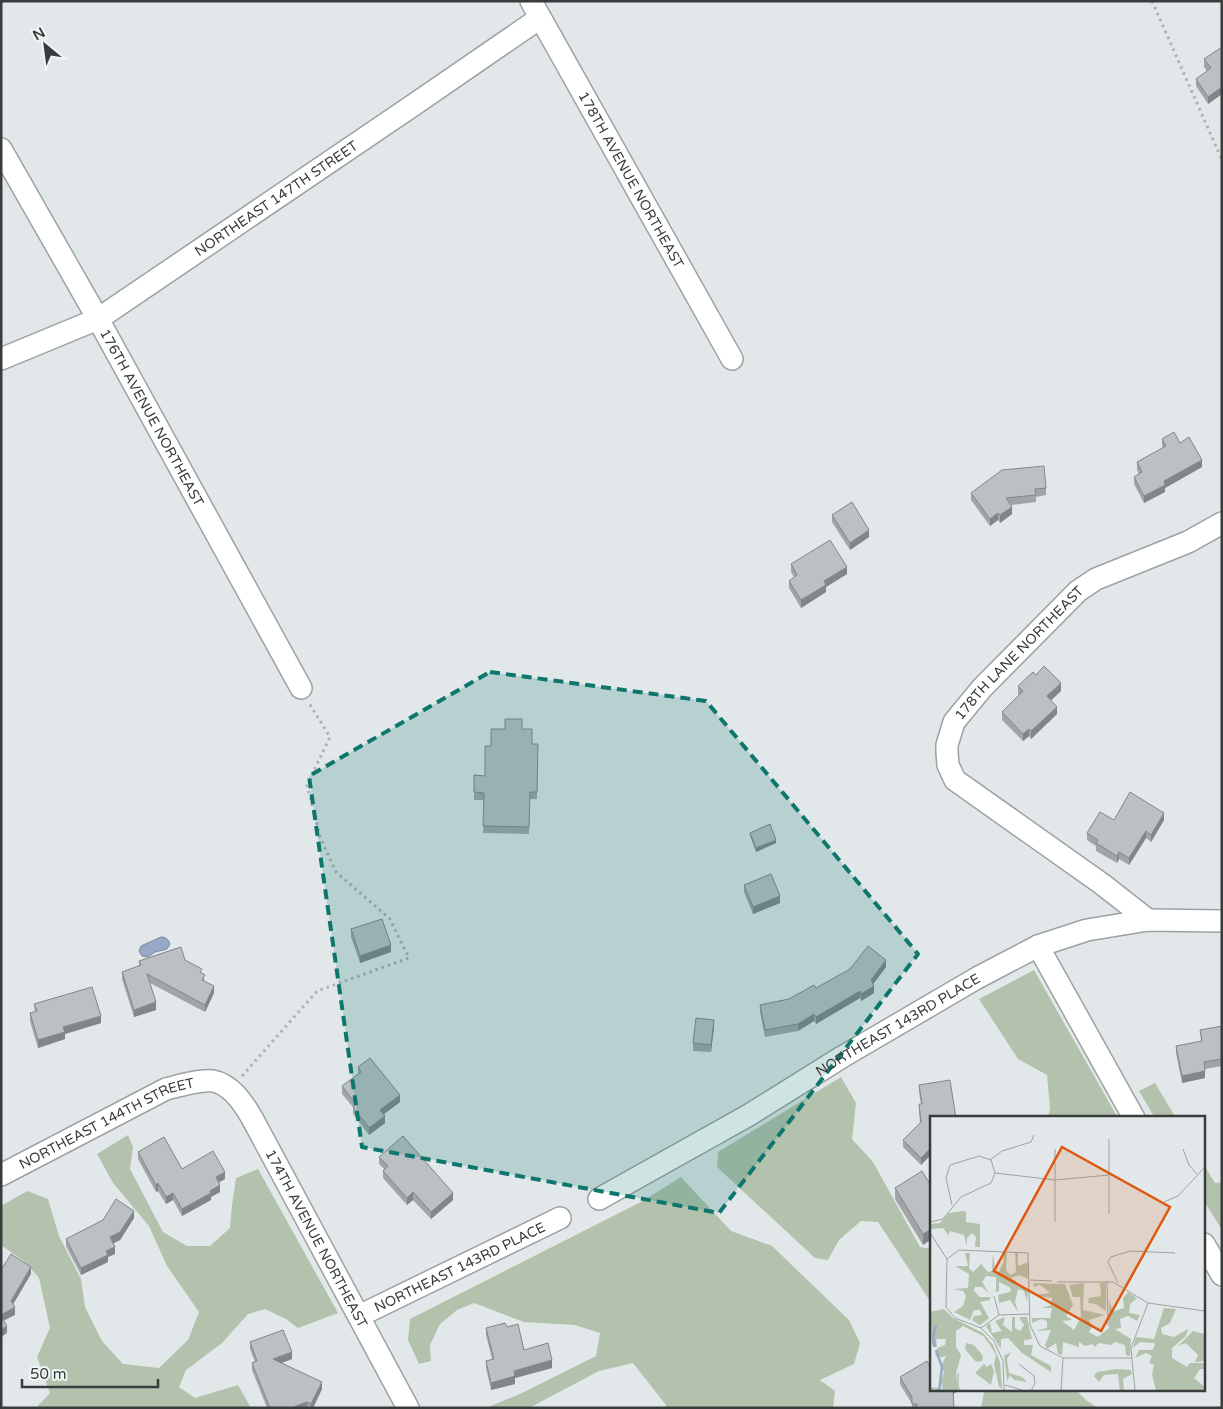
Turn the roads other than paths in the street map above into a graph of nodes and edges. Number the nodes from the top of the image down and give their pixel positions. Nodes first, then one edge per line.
1 (535, 9) edge
2 (1, 149) edge
3 (98, 319) junction
4 (732, 359) dead end
5 (1, 360) edge
6 (1222, 523) edge
7 (301, 688) road end
8 (1148, 920) junction
9 (1222, 921) edge
10 (1038, 946) junction
11 (222, 1085) joint
12 (1133, 1116) edge
13 (1, 1175) edge
14 (599, 1199) dead end
15 (560, 1218) dead end
16 (1206, 1247) edge
17 (1222, 1275) edge
18 (359, 1316) junction
19 (408, 1408) edge

1 - 3 street, NORTHEAST 147TH STREET
1 - 4 street, 178TH AVENUE NORTHEAST
2 - 3 street, 176TH AVENUE NORTHEAST
3 - 5 street, NORTHEAST 147TH STREET
3 - 7 street, 176TH AVENUE NORTHEAST
6 - 8 street, 178TH LANE NORTHEAST
8 - 9 street, NORTHEAST 143RD PLACE
8 - 10 street, NORTHEAST 143RD PLACE
10 - 12 street
10 - 14 street, NORTHEAST 143RD PLACE
11 - 13 street, NORTHEAST 144TH STREET
11 - 18 street, 174TH AVENUE NORTHEAST
15 - 18 street, NORTHEAST 143RD PLACE
16 - 17 street
18 - 19 street, 174TH AVENUE NORTHEAST

